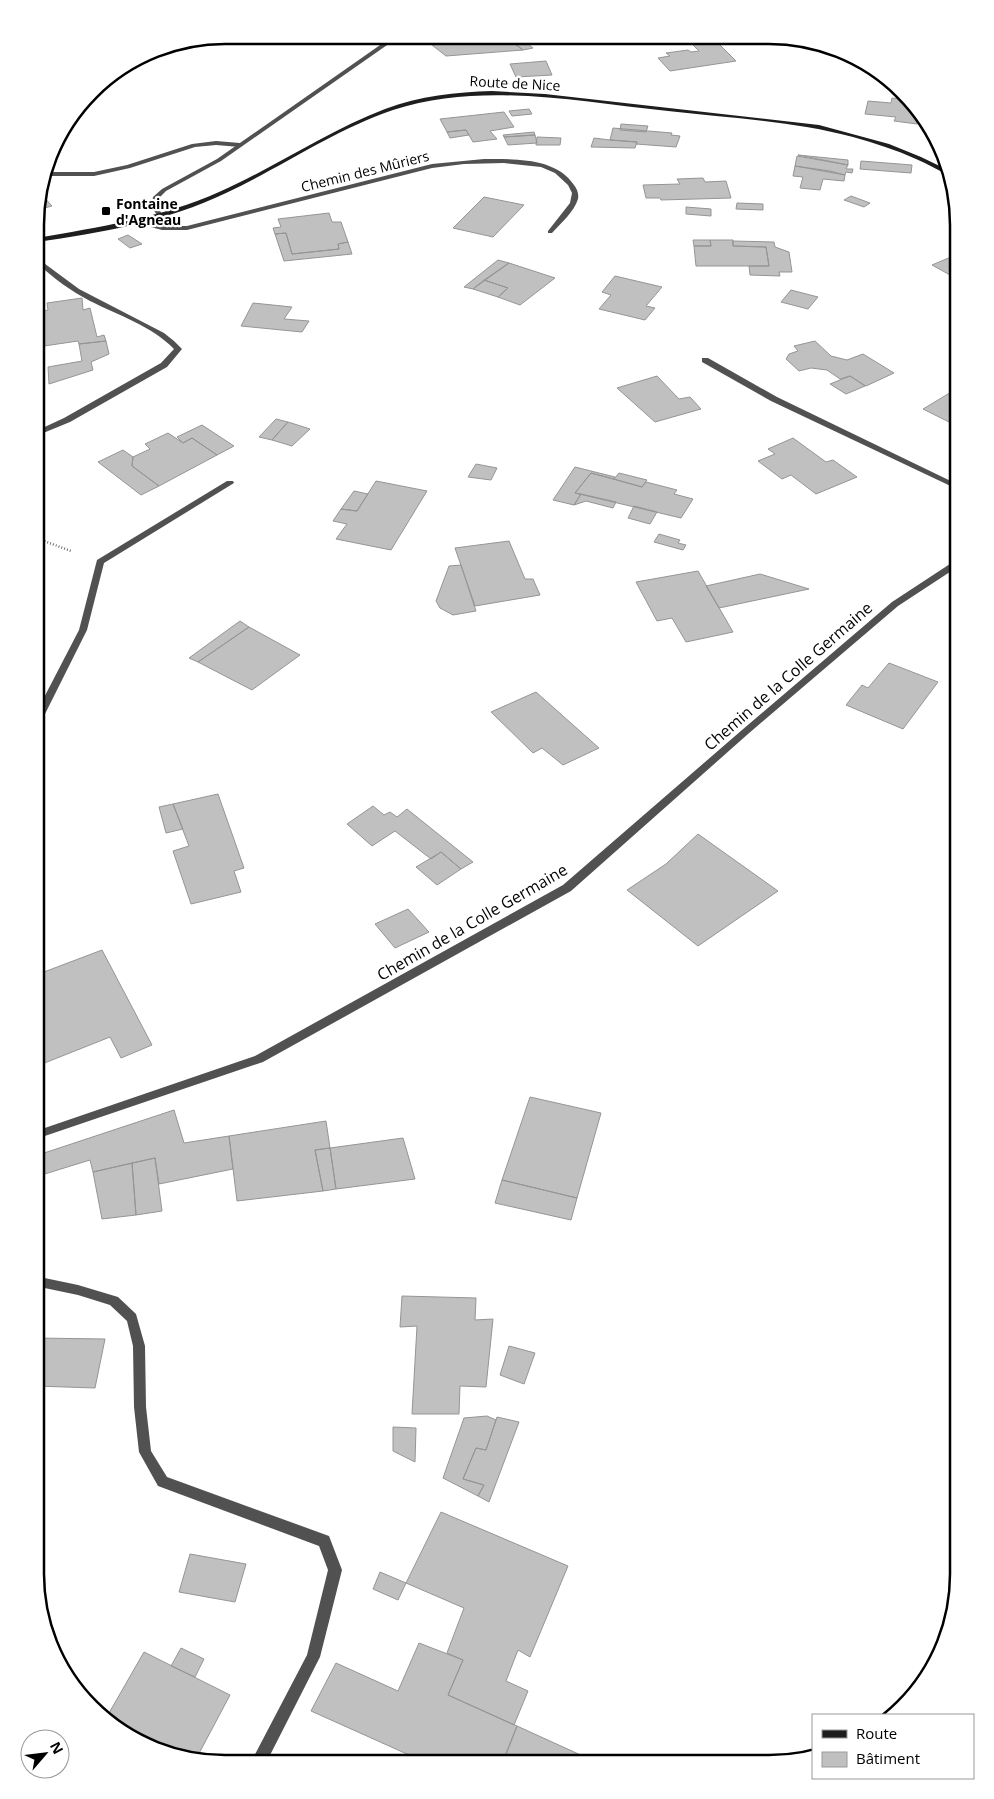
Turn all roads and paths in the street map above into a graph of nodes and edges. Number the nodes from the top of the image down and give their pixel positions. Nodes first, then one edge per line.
1 (385, 44) edge
2 (240, 145) junction
3 (942, 170) edge
4 (51, 174) edge
5 (160, 215) junction
6 (135, 222) junction
7 (550, 232) dead end
8 (44, 239) edge
9 (44, 266) edge
10 (705, 360) dead end
11 (44, 430) edge
12 (230, 483) dead end
13 (950, 484) edge
14 (950, 568) edge
15 (44, 706) edge
16 (44, 1133) edge
17 (44, 1283) edge
18 (262, 1755) edge

1 - 2 street
2 - 4 street
2 - 5 street
3 - 5 main road, Route de Nice
5 - 6 main road, Route de Nice
6 - 7 street, Chemin des Mûriers
6 - 8 main road, Route de Nice
9 - 11 street
10 - 13 street
12 - 15 street
14 - 16 street, Chemin de la Colle Germaine
17 - 18 street

